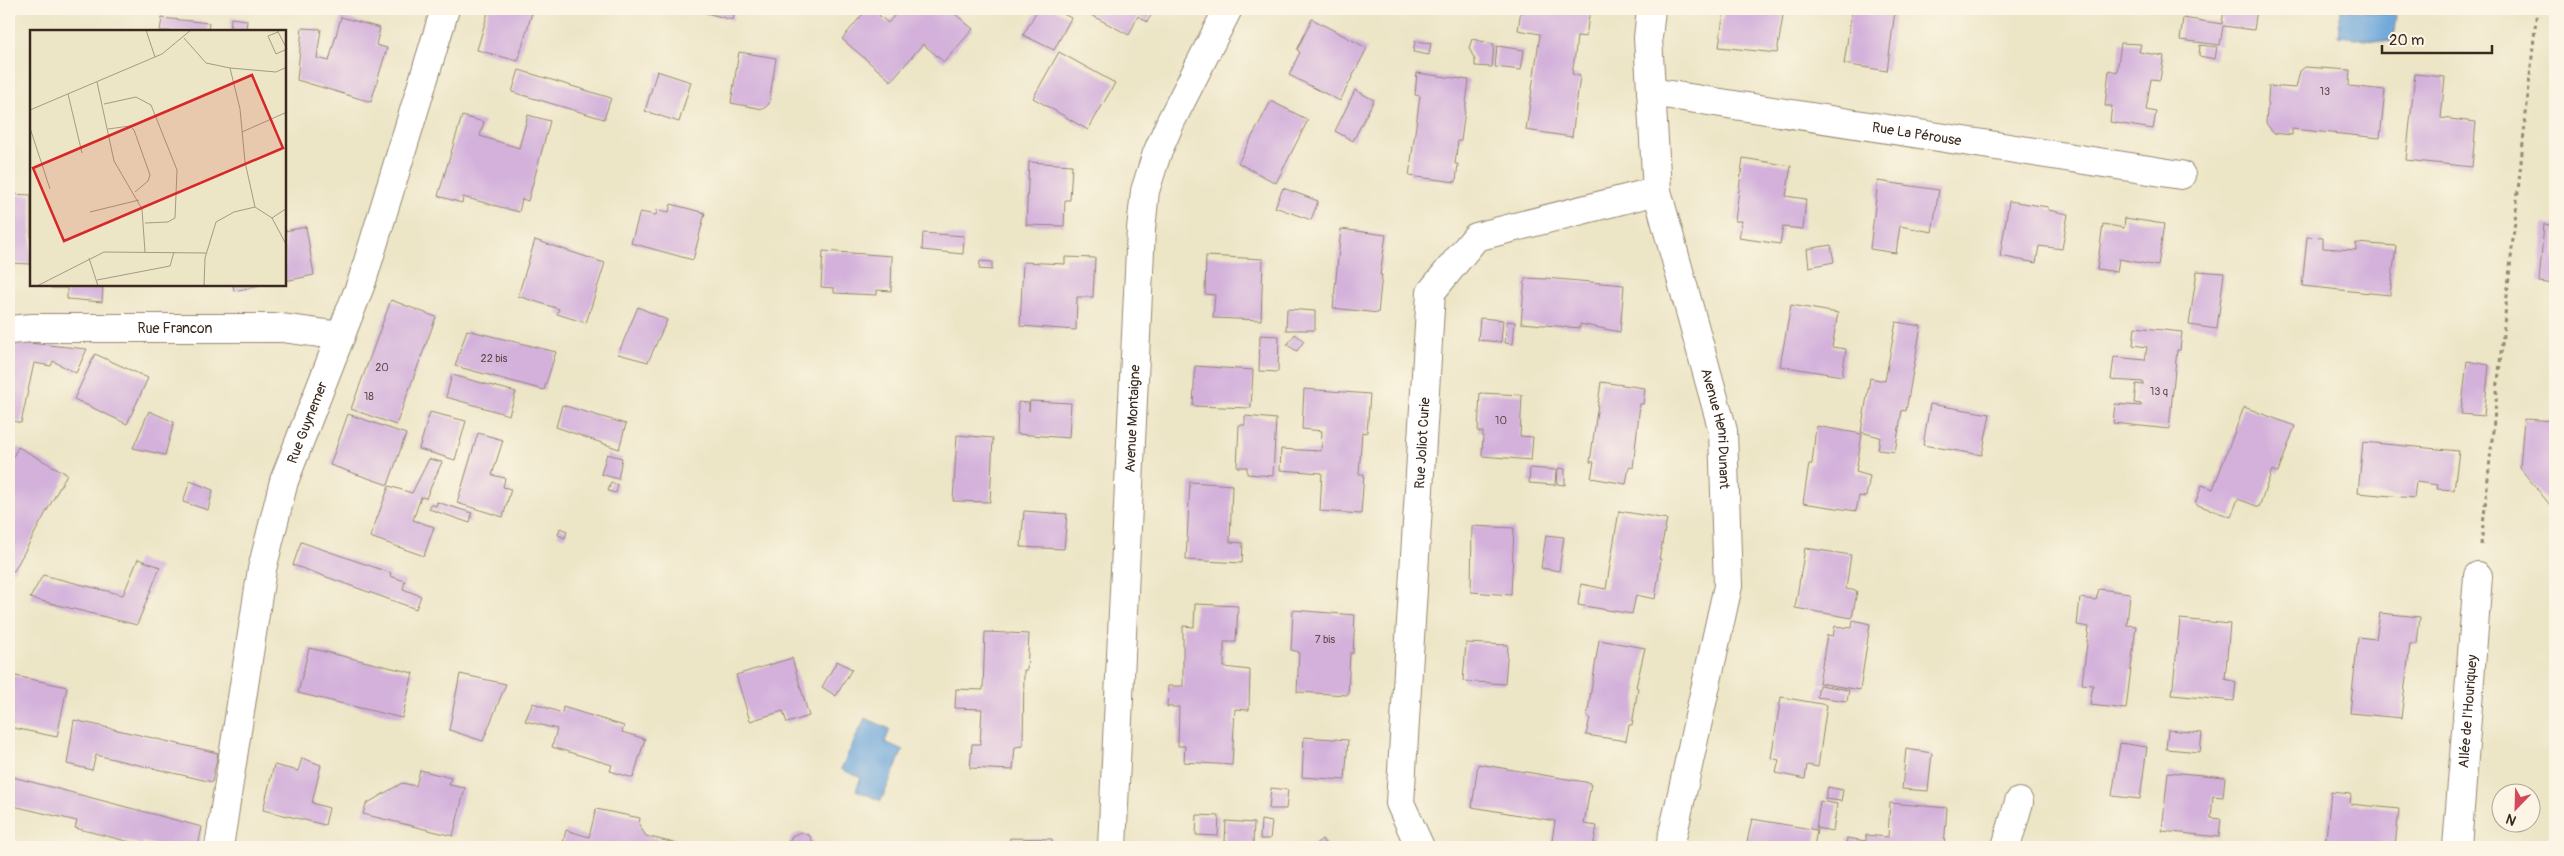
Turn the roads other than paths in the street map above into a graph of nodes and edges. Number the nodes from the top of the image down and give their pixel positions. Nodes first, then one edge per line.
1 (444, 9) edge
2 (1228, 9) edge
3 (1651, 9) edge
4 (1651, 92) junction
5 (2181, 175) dead end
6 (1657, 191) junction
7 (9, 330) edge
8 (340, 336) junction
9 (2478, 576) road end
10 (2018, 802) dead end
11 (219, 847) edge
12 (1112, 847) edge
13 (1420, 847) edge
14 (1670, 847) edge
15 (2006, 847) edge
16 (2458, 847) edge

1 - 8 street, Rue Guynemer
2 - 12 street, Avenue Montaigne
3 - 4 street, Avenue Henri Dunant
4 - 5 street, Rue La Pérouse
4 - 6 street, Avenue Henri Dunant
6 - 13 street, Rue Joliot Curie
6 - 14 street, Avenue Henri Dunant
7 - 8 street, Rue Francon
8 - 11 street, Rue Guynemer
9 - 16 street, Allée de l'Houriquey
10 - 15 street

